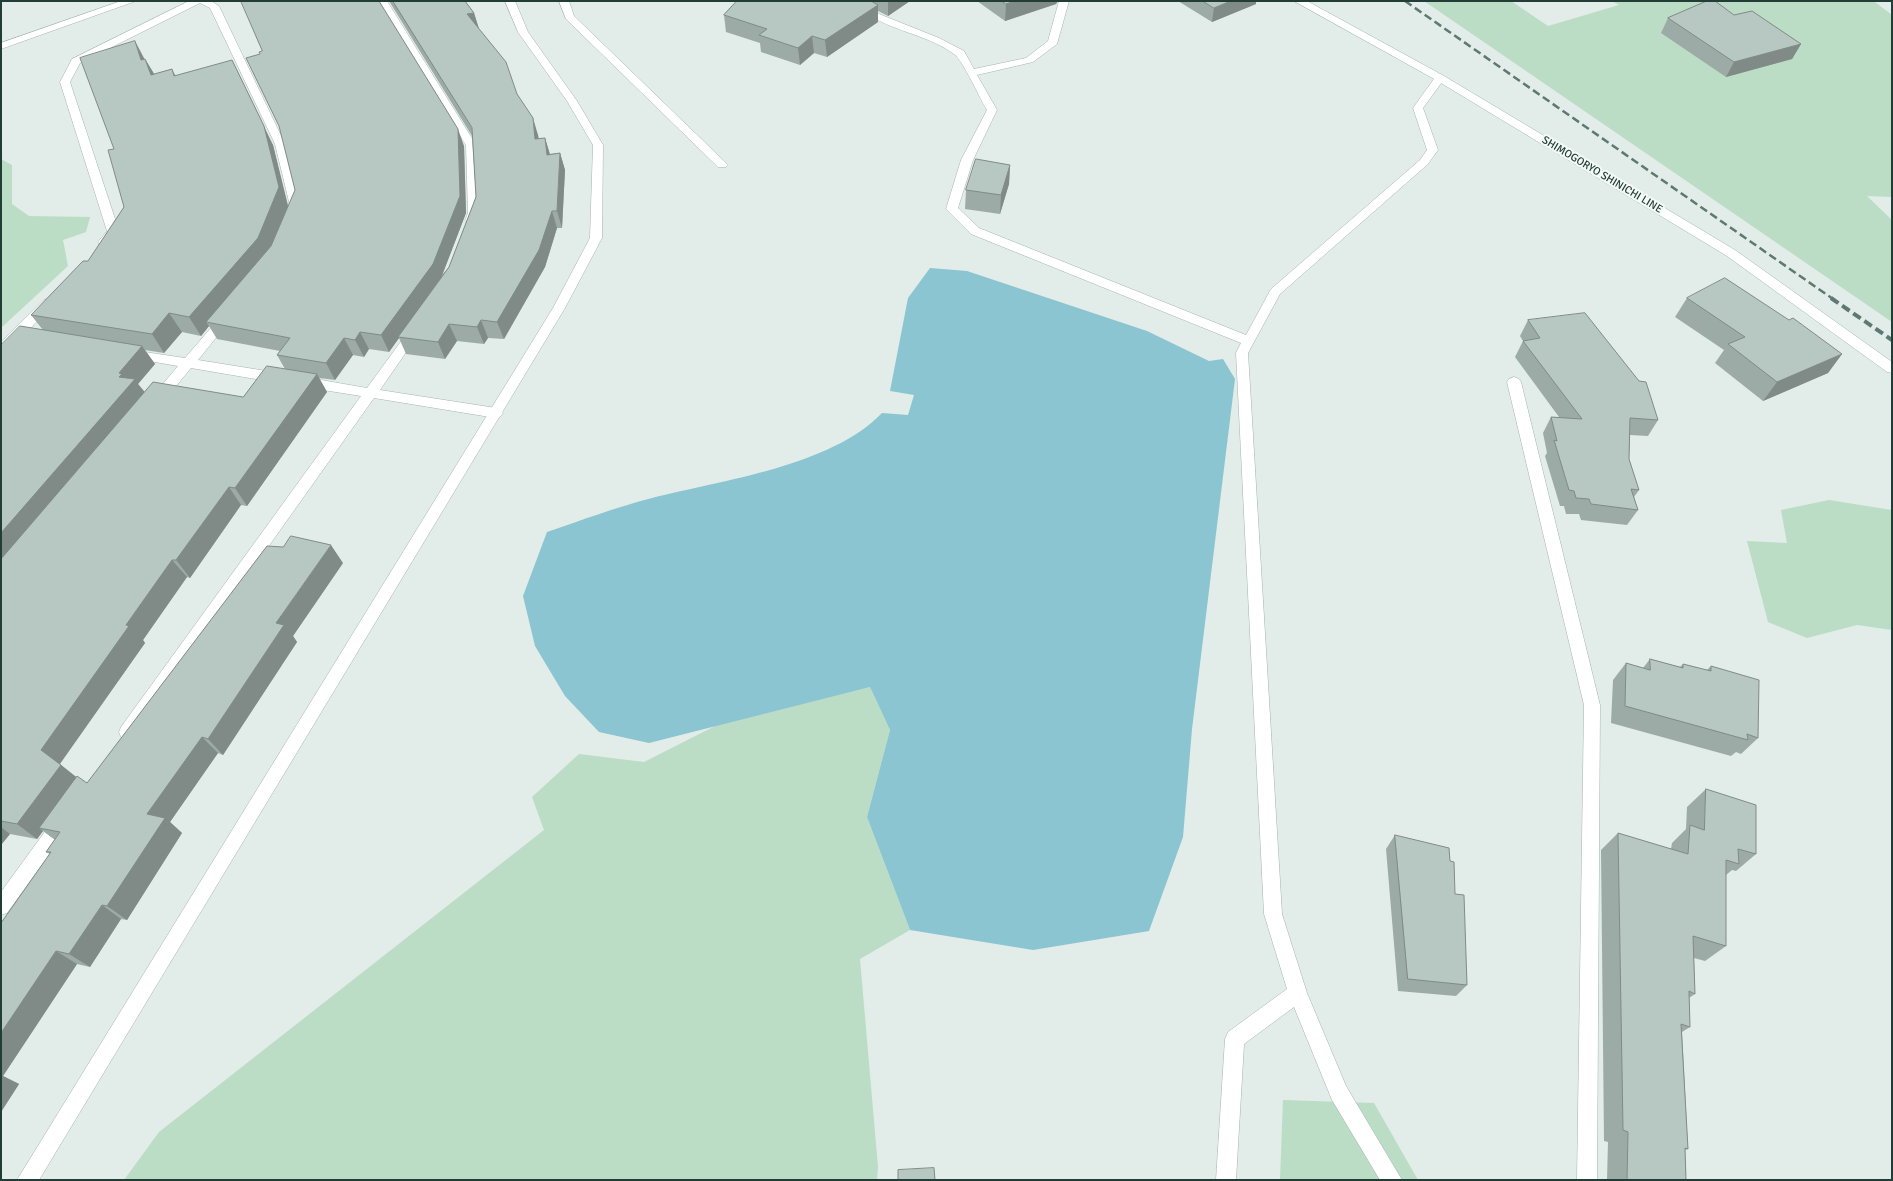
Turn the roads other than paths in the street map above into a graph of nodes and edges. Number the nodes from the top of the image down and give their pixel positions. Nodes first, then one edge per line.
1 (131, 1) edge
2 (197, 1) edge
3 (202, 1) edge
4 (382, 1) edge
5 (510, 1) edge
6 (564, 1) edge
7 (858, 1) edge
8 (1064, 1) edge
9 (1299, 1) edge
10 (1, 46) edge
11 (971, 73) junction
12 (1440, 78) junction
13 (722, 164) dead end
14 (289, 224) edge
15 (468, 231) edge
16 (96, 253) edge
17 (57, 294) edge
18 (232, 311) edge
19 (421, 322) edge
20 (16, 335) junction
21 (35, 338) edge
22 (1249, 341) junction
23 (1, 350) edge
24 (121, 352) edge
25 (188, 363) junction
26 (1892, 369) edge
27 (1514, 382) dead end
28 (371, 393) junction
29 (150, 409) edge
30 (496, 413) junction
31 (117, 746) edge
32 (71, 810) edge
33 (1, 906) edge
34 (1298, 993) junction
35 (27, 1180) edge
36 (1226, 1180) edge
37 (1392, 1180) edge
38 (1587, 1180) edge

1 - 10 street
2 - 16 street
3 - 14 street
4 - 15 street
5 - 30 street
6 - 13 street
7 - 11 street
8 - 11 street
9 - 12 street, SHIMOGORYO SHINICHI LINE
11 - 22 street
12 - 22 street
12 - 26 street, SHIMOGORYO SHINICHI LINE
17 - 20 street
18 - 25 street
19 - 28 street
20 - 21 street
20 - 23 street
22 - 34 street
24 - 25 street
25 - 28 street
25 - 29 street
27 - 38 street
28 - 30 street
28 - 31 street
30 - 35 street
32 - 33 street
34 - 36 street
34 - 37 street

